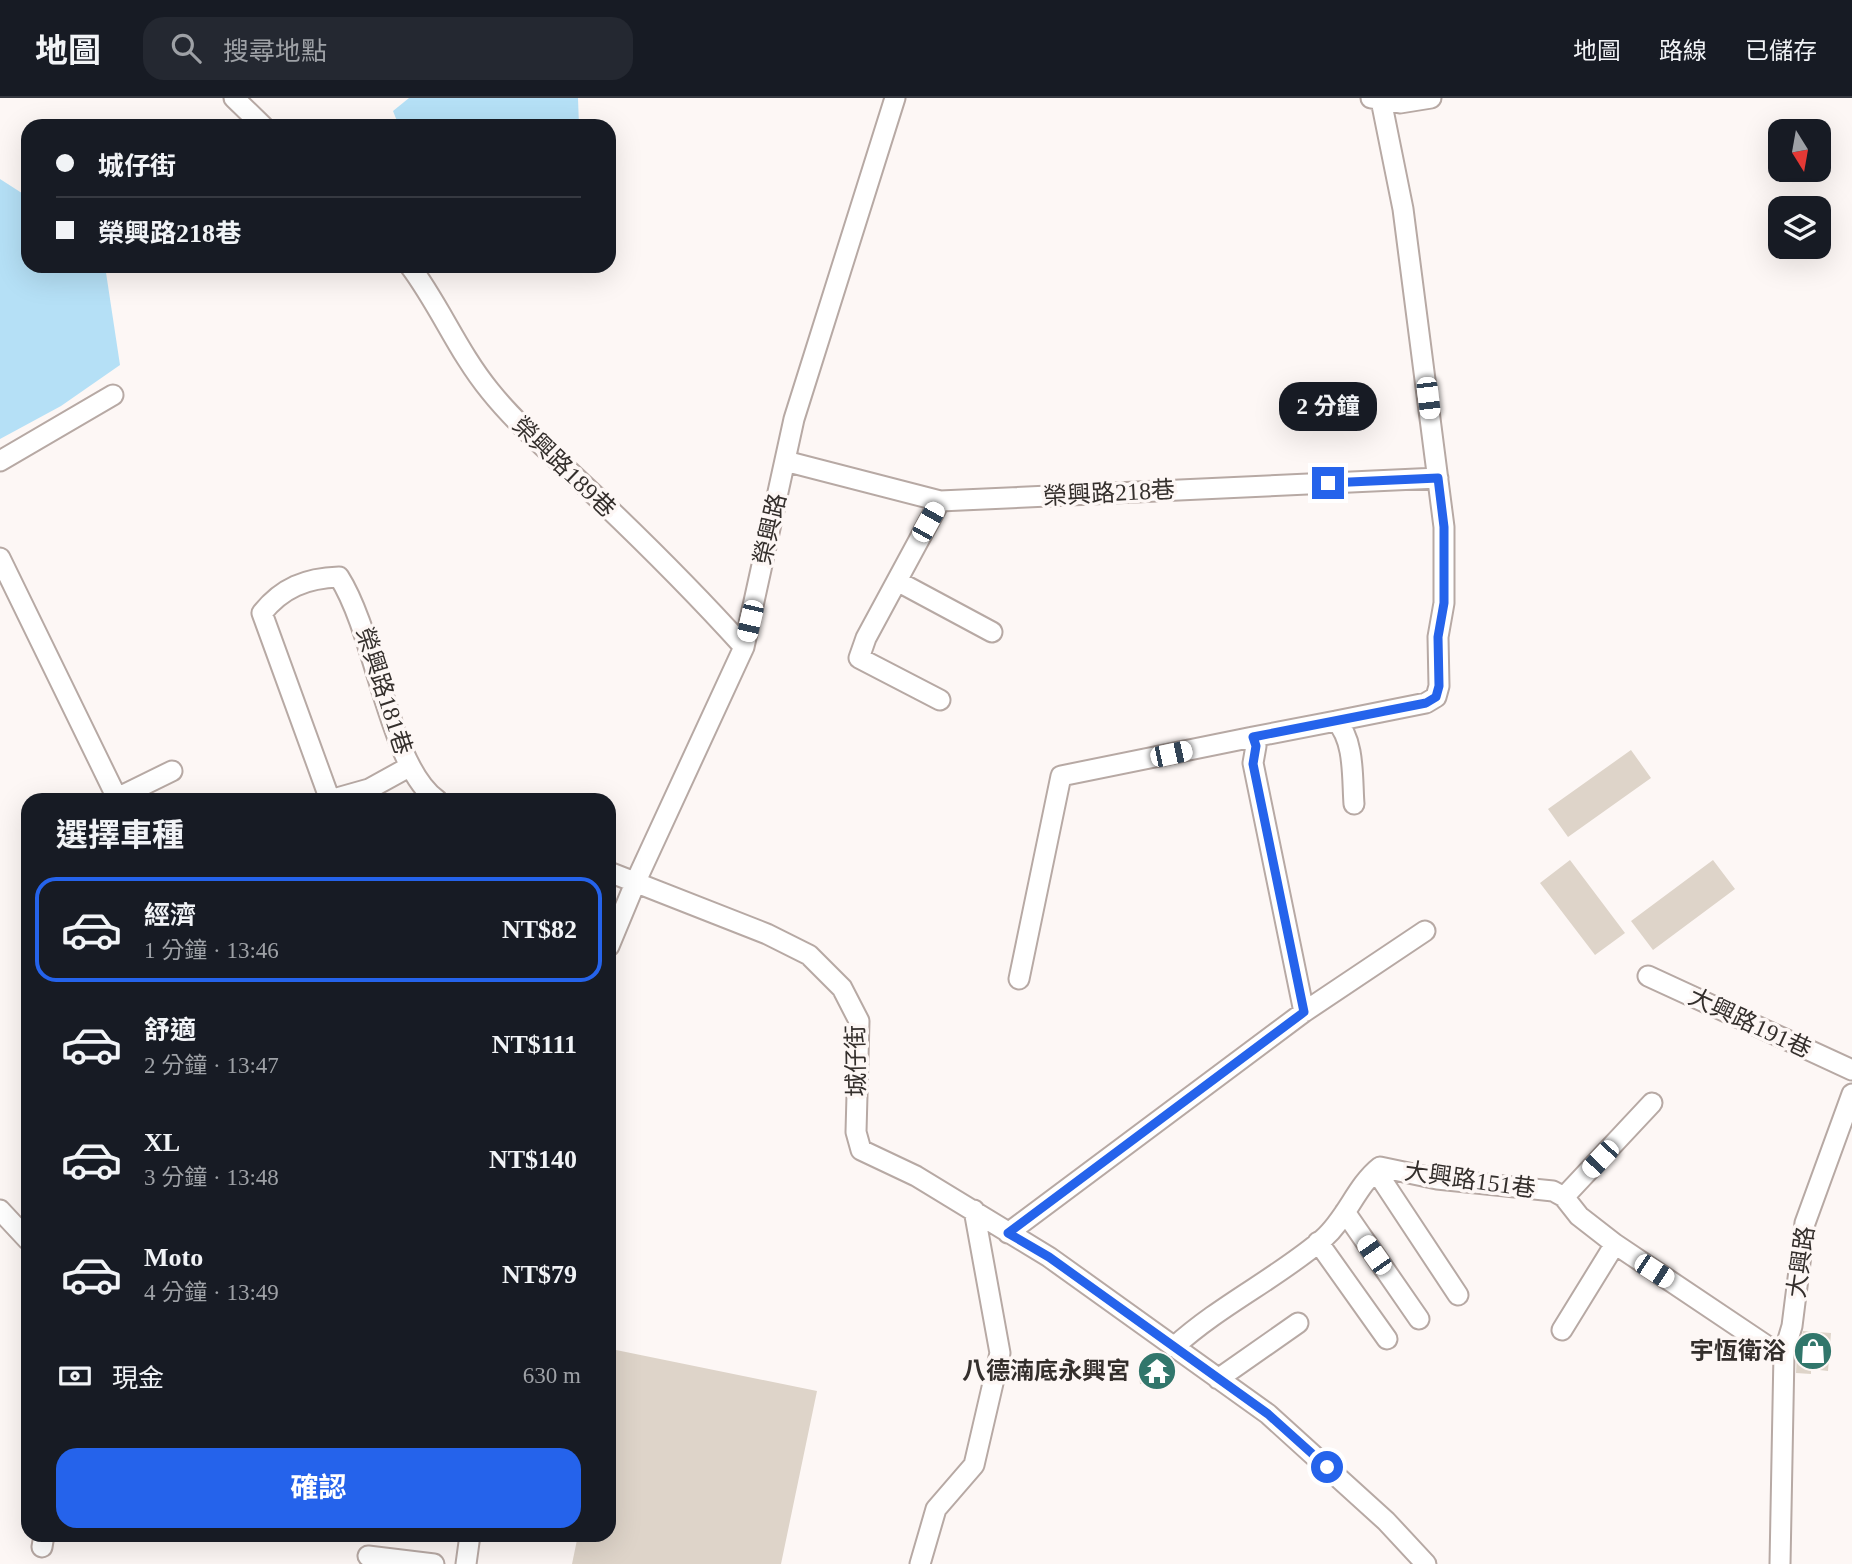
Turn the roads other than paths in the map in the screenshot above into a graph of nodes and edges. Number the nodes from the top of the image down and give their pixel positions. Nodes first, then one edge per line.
1 (234, 98) edge
2 (895, 98) edge
3 (1431, 98) edge
4 (1376, 99) edge
5 (256, 119) edge
6 (415, 273) edge
7 (113, 395) dead end
8 (0, 461) edge
9 (785, 461) junction
10 (1438, 478) junction
11 (940, 501) junction
12 (0, 558) edge
13 (897, 581) junction
14 (992, 632) dead end
15 (744, 647) junction
16 (940, 700) dead end
17 (1336, 721) junction
18 (1253, 737) junction
19 (409, 766) junction
20 (172, 771) dead end
21 (115, 793) edge
22 (127, 793) edge
23 (328, 793) edge
24 (355, 793) edge
25 (428, 793) edge
26 (1354, 804) dead end
27 (616, 874) edge
28 (636, 881) junction
29 (616, 929) edge
30 (1425, 931) dead end
31 (1648, 976) dead end
32 (1019, 979) dead end
33 (1304, 1012) junction
34 (1852, 1070) edge
35 (1852, 1094) edge
36 (1653, 1103) dead end
37 (1376, 1171) junction
38 (1564, 1197) junction
39 (0, 1210) edge
40 (1345, 1212) junction
41 (990, 1220) junction
42 (21, 1232) edge
43 (1318, 1242) junction
44 (1615, 1244) junction
45 (1458, 1295) dead end
46 (1419, 1319) dead end
47 (1298, 1323) dead end
48 (1562, 1330) dead end
49 (1387, 1339) dead end
50 (1174, 1347) junction
51 (1784, 1353) junction
52 (1217, 1379) junction
53 (469, 1542) edge
54 (368, 1556) dead end
55 (434, 1564) edge
56 (466, 1564) edge
57 (920, 1564) edge
58 (1426, 1564) edge
59 (1780, 1564) edge

1 - 5 street
2 - 9 street, 榮興路
3 - 4 street
4 - 10 street
6 - 15 street, 榮興路189巷
7 - 8 street
9 - 11 street, 榮興路218巷
9 - 15 street, 榮興路
10 - 11 street, 榮興路218巷
10 - 17 street
11 - 13 street
12 - 21 street
13 - 14 street
13 - 16 street
15 - 28 street, 榮興路
17 - 18 street
17 - 26 street
18 - 32 street
18 - 33 street
19 - 23 street, 榮興路181巷
19 - 24 street, 榮興路181巷
19 - 25 street, 榮興路181巷
20 - 22 street
27 - 28 street
28 - 29 street, 榮興路
28 - 41 street, 城仔街
30 - 33 street
31 - 34 street, 大興路191巷
33 - 41 street
35 - 51 street, 大興路
36 - 38 street
37 - 38 street, 大興路151巷
37 - 40 street, 大興路151巷
37 - 45 street
38 - 44 street, 大興路151巷
39 - 42 street
40 - 43 street, 大興路151巷
40 - 46 street
41 - 50 street, 城仔街
41 - 57 street
43 - 49 street
43 - 50 street, 大興路151巷
44 - 48 street
44 - 51 street, 大興路151巷
47 - 52 street
50 - 52 street, 城仔街
51 - 59 street, 大興路
52 - 58 street, 城仔街
53 - 56 street
54 - 55 street

